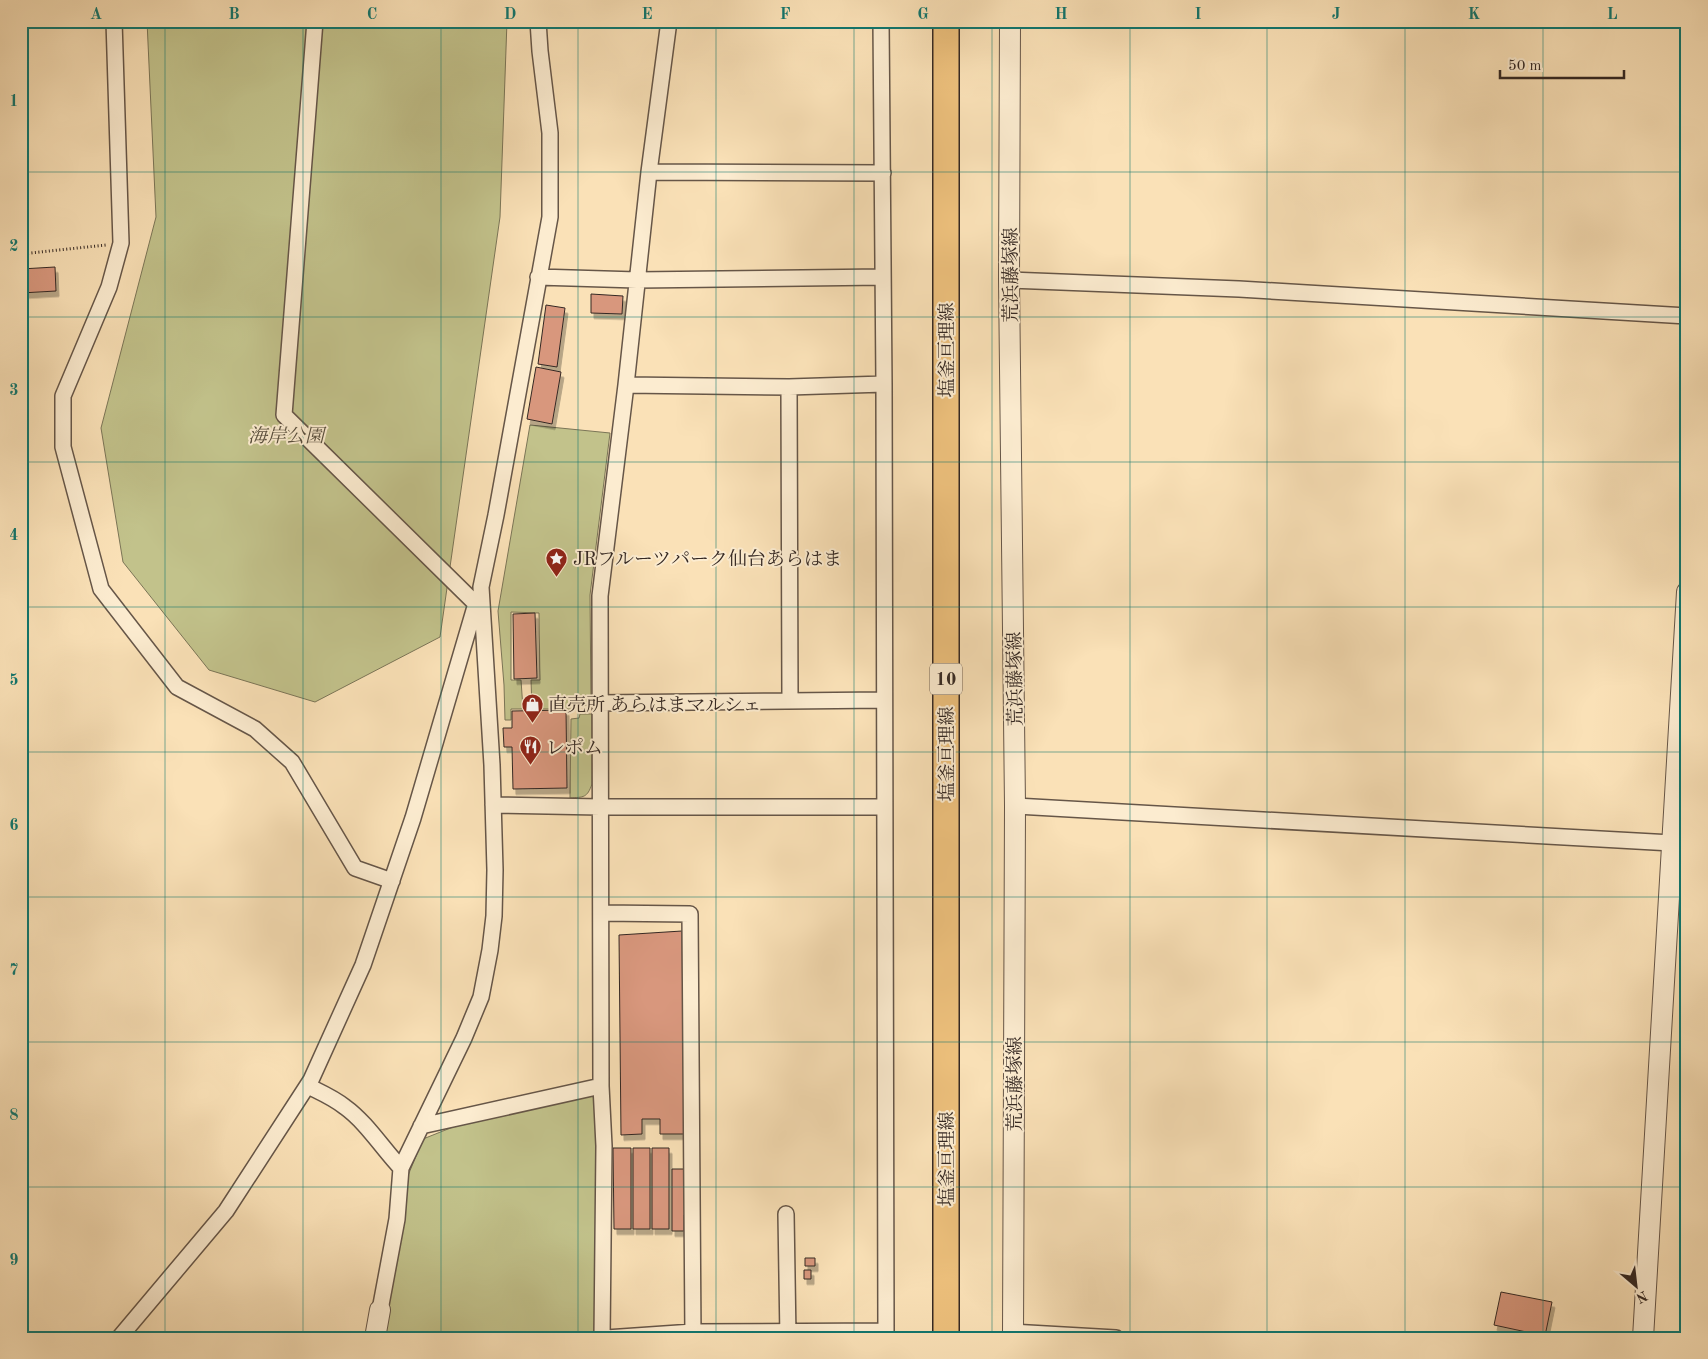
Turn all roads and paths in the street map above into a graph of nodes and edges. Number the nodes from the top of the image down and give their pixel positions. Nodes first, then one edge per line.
1 (114, 21) edge
2 (315, 21) edge
3 (538, 21) edge
4 (669, 21) edge
5 (881, 21) edge
6 (946, 21) edge
7 (1010, 21) edge
8 (649, 172) junction
9 (883, 173) junction
10 (121, 243) junction
11 (21, 254) edge
12 (883, 277) junction
13 (538, 278) junction
14 (637, 280) junction
15 (1009, 280) junction
16 (1687, 316) edge
17 (884, 384) junction
18 (626, 385) junction
19 (789, 387) junction
20 (481, 587) junction
21 (1687, 592) edge
22 (476, 604) junction
23 (884, 700) junction
24 (790, 701) junction
25 (599, 703) junction
26 (493, 805) junction
27 (1015, 806) junction
28 (600, 807) junction
29 (884, 807) junction
30 (1672, 843) junction
31 (392, 882) junction
32 (601, 913) junction
33 (308, 1086) junction
34 (601, 1086) junction
35 (421, 1126) junction
36 (401, 1168) junction
37 (786, 1214) dead end
38 (380, 1310) joint
39 (886, 1334) edge
40 (693, 1335) edge
41 (788, 1335) edge
42 (1013, 1335) edge
43 (119, 1338) edge
44 (375, 1338) edge
45 (602, 1338) edge
46 (606, 1338) edge
47 (946, 1338) edge
48 (1116, 1338) edge
49 (1643, 1338) edge

1 - 10 street
2 - 22 street
3 - 13 street
4 - 8 street
5 - 9 street
6 - 47 main road, 塩釜亘理線 / 10
7 - 15 street, 荒浜藤塚線
8 - 9 street
8 - 14 street
9 - 12 street
10 - 11 path
10 - 31 street
12 - 14 street
12 - 17 street
13 - 14 street
13 - 20 street
14 - 18 street
15 - 16 street
15 - 27 street, 荒浜藤塚線
17 - 19 street
17 - 23 street
18 - 19 street
18 - 25 street
19 - 24 street
20 - 22 street
20 - 26 street
21 - 30 street
22 - 31 street
23 - 24 street
23 - 29 street
24 - 25 street
25 - 28 street
26 - 28 street
26 - 35 street
27 - 30 street
27 - 42 street, 荒浜藤塚線
28 - 29 street
28 - 32 street
29 - 39 street
30 - 49 street
31 - 33 street
32 - 34 street
32 - 40 street
33 - 36 street
33 - 43 street
34 - 35 street
34 - 45 street
35 - 36 street
36 - 38 street
37 - 41 street
38 - 44 street
39 - 41 street
40 - 41 street
40 - 46 street
42 - 48 street

